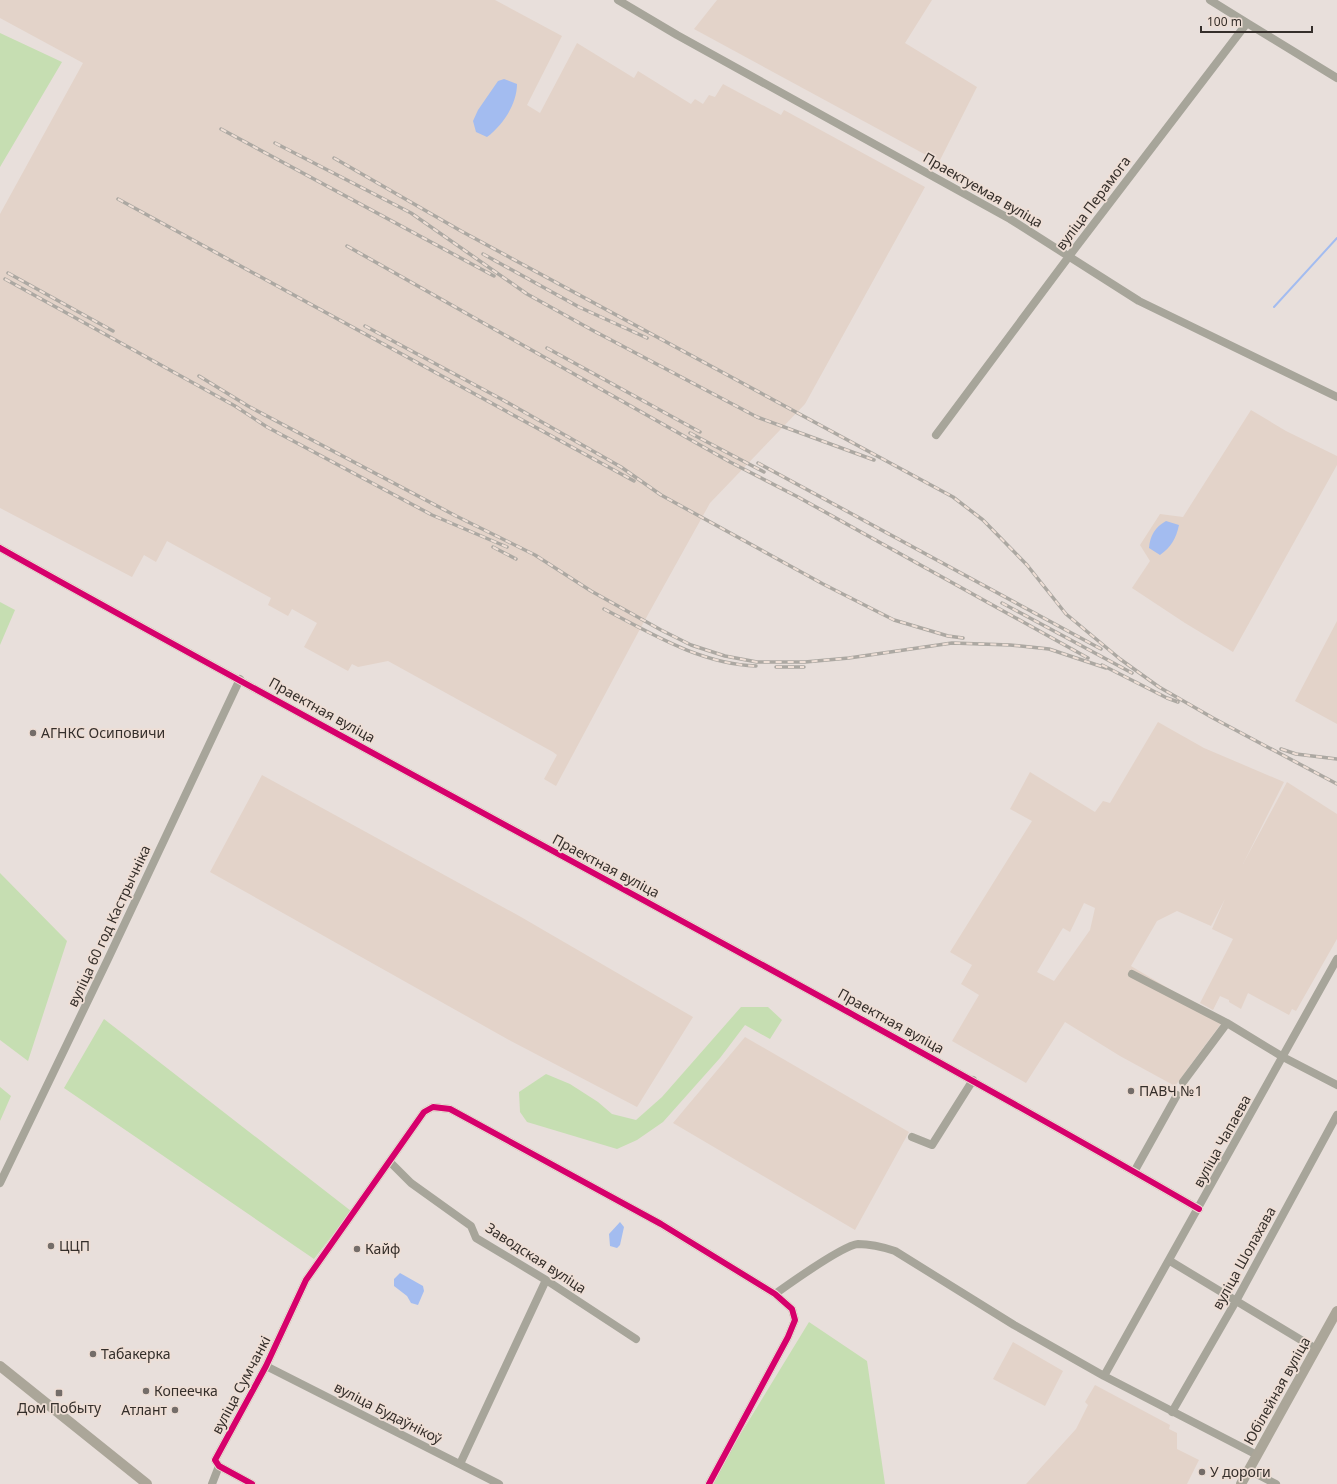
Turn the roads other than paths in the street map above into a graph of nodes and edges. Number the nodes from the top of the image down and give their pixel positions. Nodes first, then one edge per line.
1 (618, 0) edge
2 (1210, 0) edge
3 (1247, 23) junction
4 (1337, 78) edge
5 (1070, 255) junction
6 (1337, 397) edge
7 (936, 435) dead end
8 (0, 548) edge
9 (240, 679) junction
10 (1337, 959) edge
11 (1132, 974) dead end
12 (1226, 1022) junction
13 (1283, 1057) junction
14 (973, 1080) junction
15 (1183, 1082) dead end
16 (1337, 1085) edge
17 (1177, 1094) dead end
18 (1337, 1116) edge
19 (912, 1137) dead end
20 (390, 1162) junction
21 (1134, 1172) junction
22 (0, 1183) edge
23 (1199, 1209) junction
24 (1170, 1262) junction
25 (546, 1280) junction
26 (775, 1294) junction
27 (1236, 1301) junction
28 (1337, 1311) edge
29 (636, 1339) dead end
30 (1316, 1348) junction
31 (0, 1366) edge
32 (266, 1366) junction
33 (1104, 1376) junction
34 (1172, 1412) junction
35 (1257, 1455) junction
36 (460, 1464) junction
37 (219, 1466) junction
38 (1249, 1470) junction
39 (147, 1484) edge
40 (212, 1484) edge
41 (252, 1484) edge
42 (499, 1484) edge
43 (709, 1484) edge
44 (1242, 1484) edge
45 (1276, 1484) edge

1 - 5 street, Праектуемая вуліца
2 - 3 street
3 - 4 street
3 - 5 street, вуліца Перамога
5 - 6 street, Праектуемая вуліца
5 - 7 street, вуліца Перамога
8 - 9 street, Праектная вуліца
9 - 14 street, Праектная вуліца
9 - 22 street, вуліца 60 год Кастрычніка
10 - 13 street, вуліца Чапаева
11 - 12 street
12 - 13 street
12 - 15 street
13 - 16 street
13 - 23 street, вуліца Чапаева
14 - 19 street
14 - 21 street, Праектная вуліца
17 - 21 street
18 - 27 street, вуліца Шолахава
20 - 25 street, Заводская вуліца
20 - 26 street, вуліца Сумчанкі
20 - 32 street, вуліца Сумчанкі
21 - 23 street, Праектная вуліца
23 - 24 street, вуліца Чапаева
24 - 27 street
24 - 33 street, вуліца Чапаева
25 - 29 street, Заводская вуліца
25 - 36 street
26 - 33 street
26 - 43 street, вуліца Сумчанкі
27 - 30 street
27 - 34 street, вуліца Шолахава
28 - 30 main road, Юбілейная вуліца
30 - 35 main road, Юбілейная вуліца
31 - 39 main road
32 - 36 street, вуліца Будаўнікоў
32 - 37 street, вуліца Сумчанкі
33 - 34 street
34 - 35 street
35 - 38 main road, Юбілейная вуліца
36 - 42 street, вуліца Будаўнікоў
37 - 40 street
37 - 41 street
38 - 44 main road, Юбілейная вуліца
38 - 45 street

